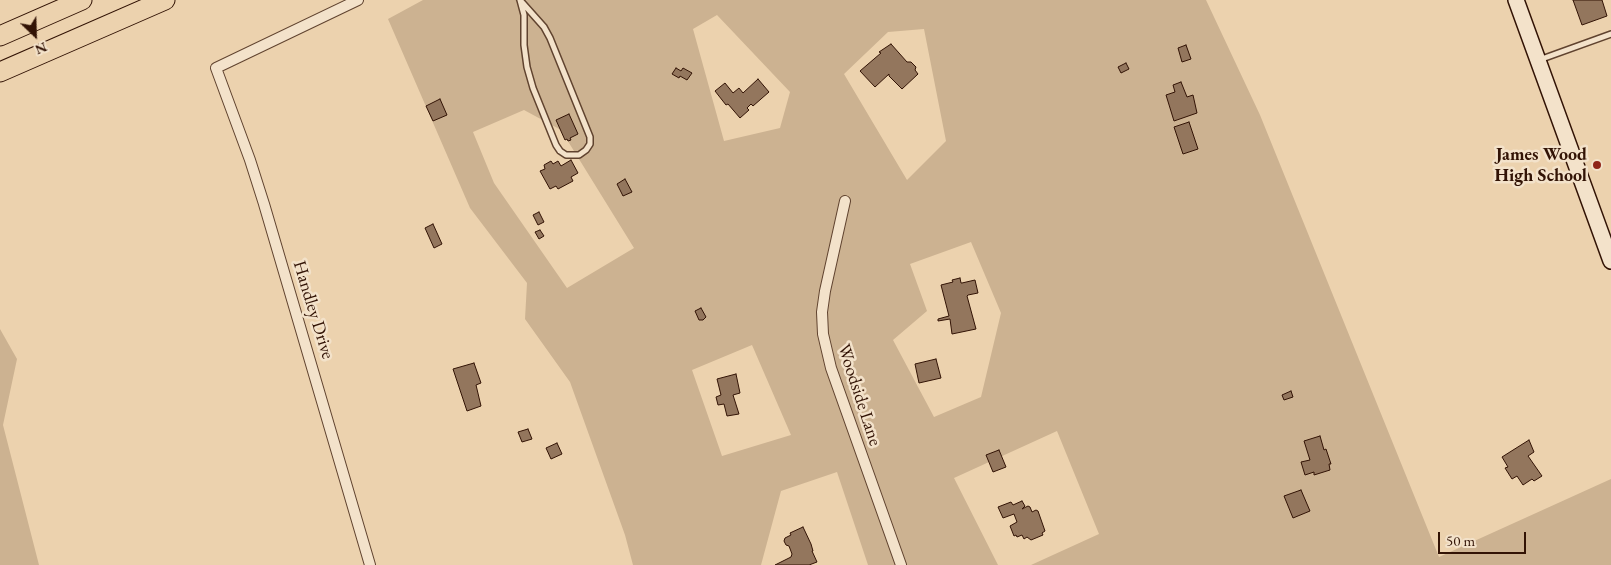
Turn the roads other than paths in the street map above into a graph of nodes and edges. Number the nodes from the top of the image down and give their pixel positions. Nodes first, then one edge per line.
1 (82, 0) edge
2 (165, 0) edge
3 (358, 0) edge
4 (520, 0) edge
5 (1516, 0) edge
6 (1611, 34) edge
7 (0, 36) edge
8 (1538, 60) junction
9 (0, 72) edge
10 (845, 201) dead end
11 (1611, 261) edge
12 (370, 565) edge
13 (901, 565) edge

1 - 7 highway
2 - 9 highway
3 - 12 street, Handley Drive
4 - 4 lane
5 - 8 street
6 - 8 lane
8 - 11 street
10 - 13 street, Woodside Lane

